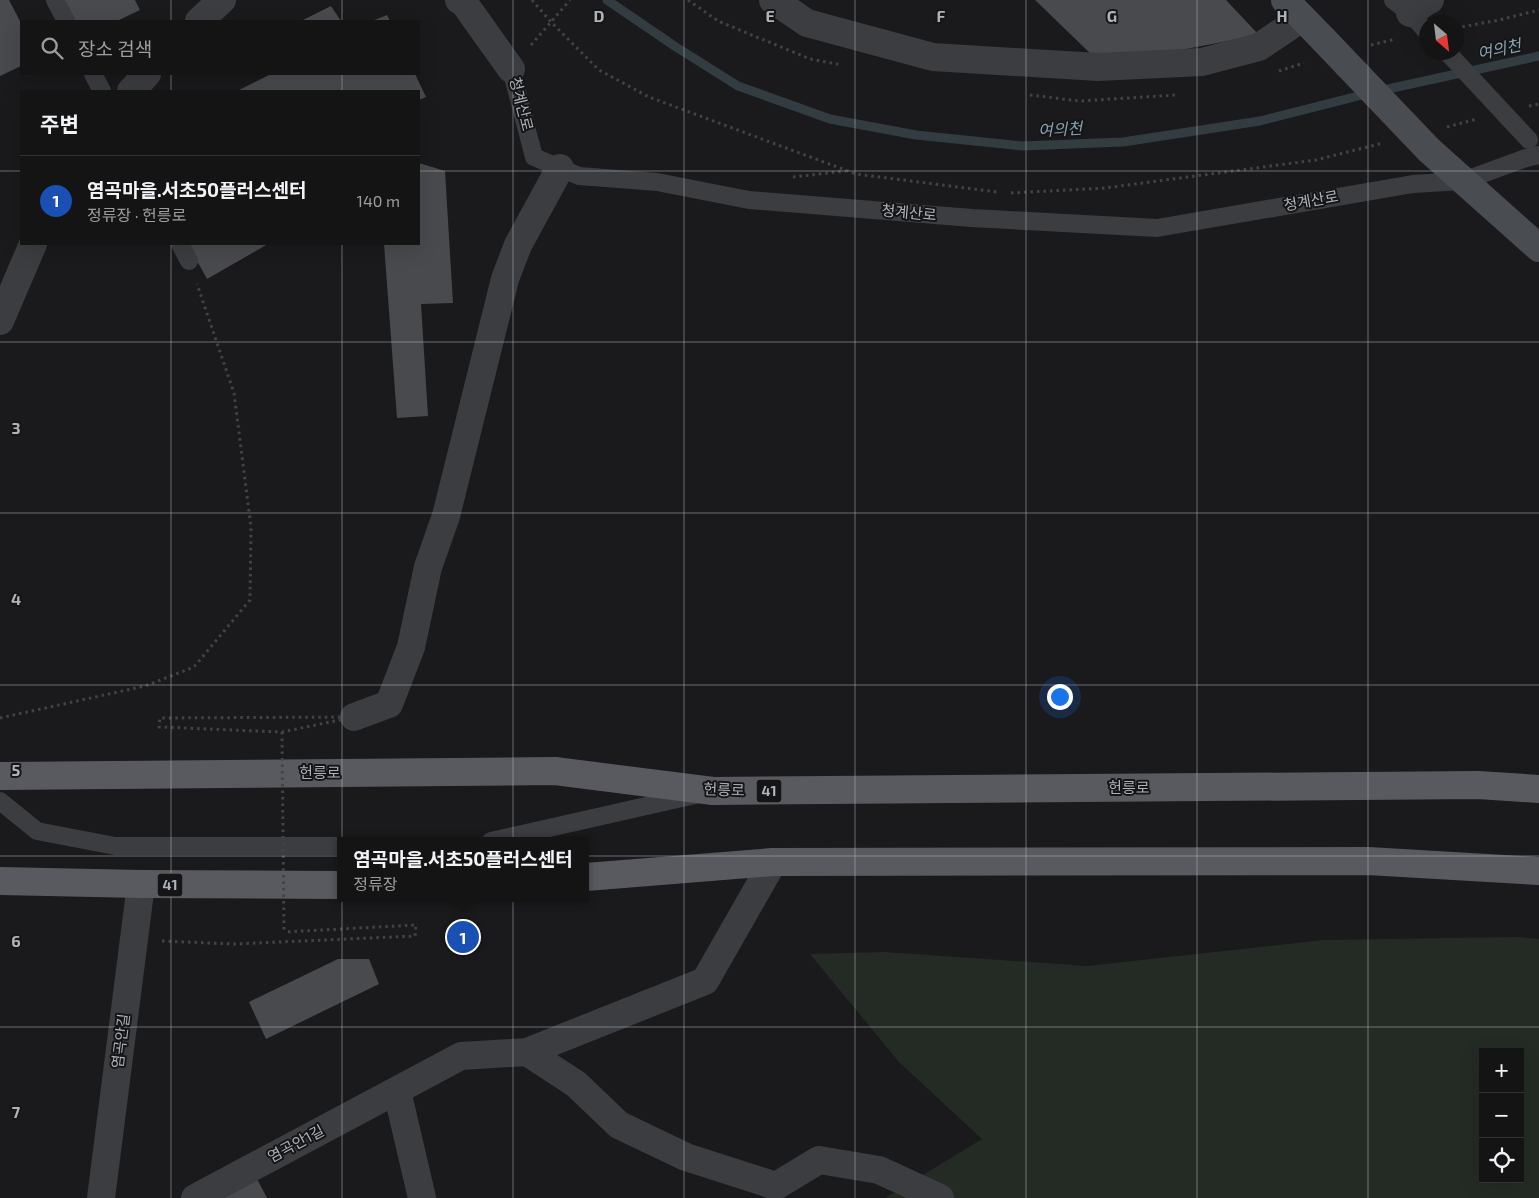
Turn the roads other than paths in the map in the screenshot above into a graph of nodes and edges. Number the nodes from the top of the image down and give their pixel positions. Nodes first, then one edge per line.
1 (55, 0) edge
2 (222, 0) edge
3 (460, 0) edge
4 (773, 0) edge
5 (1293, 9) edge
6 (65, 20) edge
7 (200, 20) edge
8 (1454, 60) edge
9 (511, 69) joint
10 (94, 75) edge
11 (146, 75) edge
12 (101, 90) edge
13 (132, 90) edge
14 (1539, 156) edge
15 (560, 168) junction
16 (1463, 181) junction
17 (33, 245) edge
18 (181, 245) edge
19 (1539, 248) edge
20 (189, 261) road end
21 (0, 321) edge
22 (354, 717) road end
23 (0, 776) edge
24 (1539, 789) edge
25 (713, 791) junction
26 (0, 801) edge
27 (510, 837) edge
28 (337, 846) edge
29 (773, 862) junction
30 (1539, 871) edge
31 (589, 876) edge
32 (0, 881) edge
33 (141, 884) junction
34 (337, 885) edge
35 (527, 1052) junction
36 (397, 1091) junction
37 (101, 1198) edge
38 (195, 1198) edge
39 (422, 1198) edge
40 (940, 1198) edge

1 - 6 lane
2 - 7 street
3 - 9 street, 청계산로
4 - 5 street
5 - 16 main road, bridge
8 - 14 lane, bridge
9 - 15 lane, 청계산로
10 - 12 lane
11 - 13 street
14 - 16 lane, 청계산로
15 - 16 lane, 청계산로
15 - 22 street
16 - 19 main road
17 - 21 street
18 - 20 lane
23 - 25 main road, 헌릉로 / 41
24 - 25 main road, 헌릉로 / 41
25 - 27 lane
26 - 28 lane
29 - 30 main road
29 - 31 main road
29 - 35 street
32 - 33 main road, 41
33 - 34 main road, 41
33 - 37 street, 염곡안길
35 - 36 street, 염곡안1길
35 - 40 street
36 - 38 street, 염곡안1길
36 - 39 street

